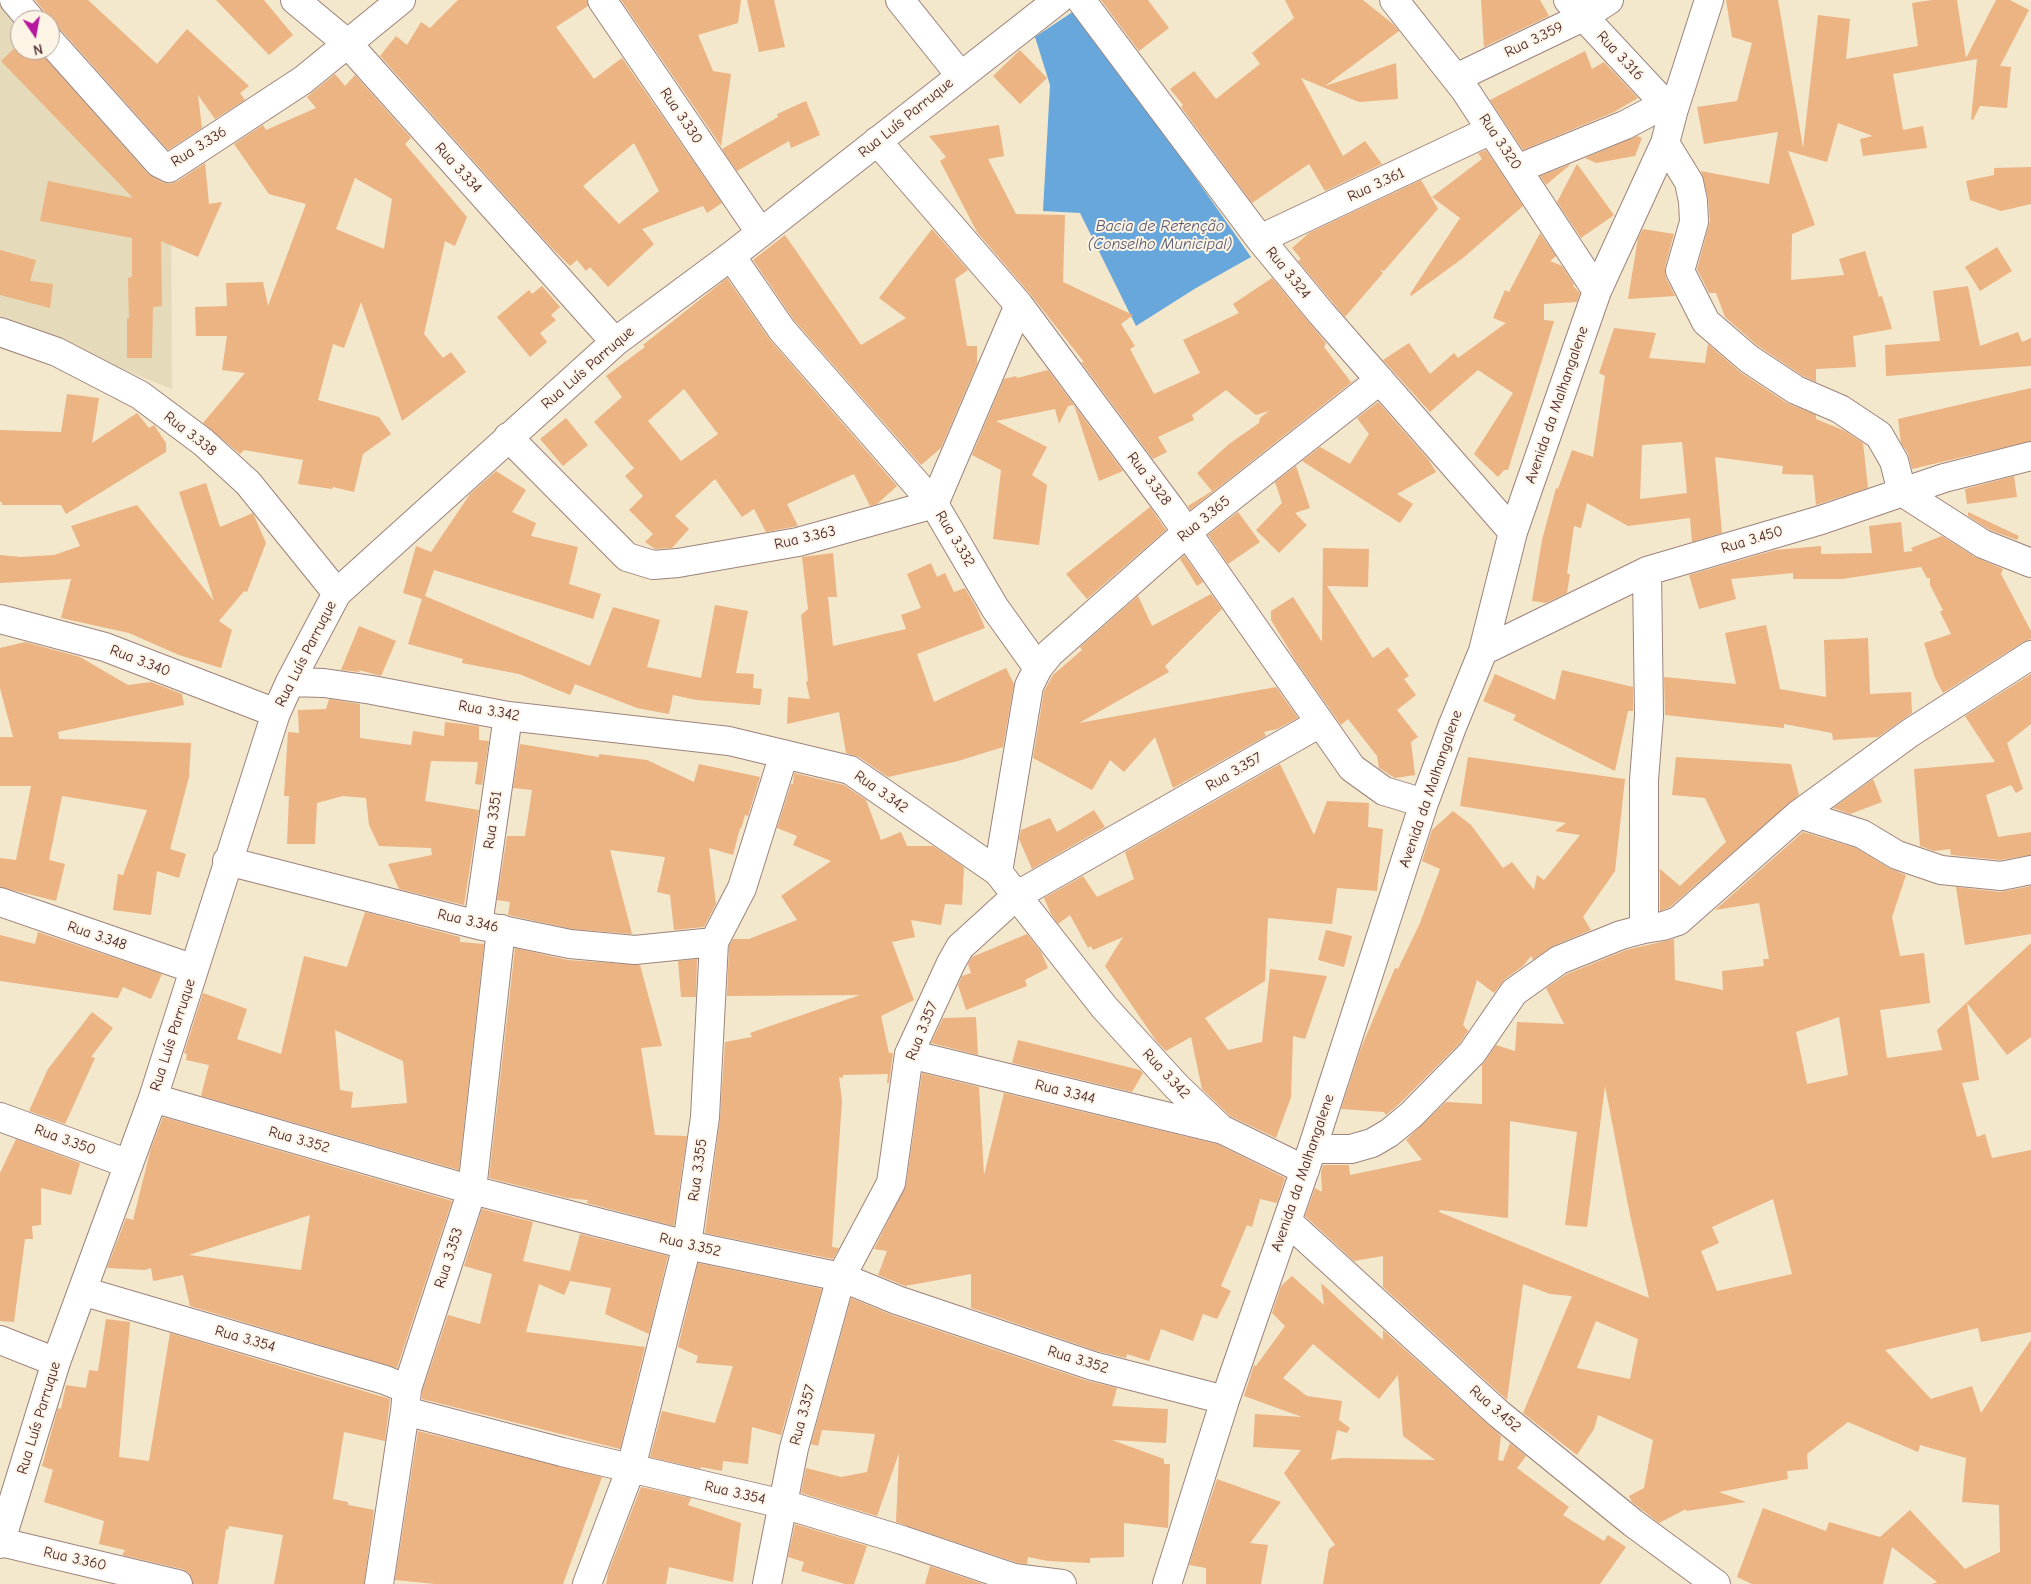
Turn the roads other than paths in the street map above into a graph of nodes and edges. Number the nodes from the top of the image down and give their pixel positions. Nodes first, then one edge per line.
1 (14, 0) edge
2 (295, 0) edge
3 (401, 0) edge
4 (602, 0) edge
5 (900, 0) edge
6 (1058, 0) edge
7 (1081, 0) edge
8 (1394, 0) edge
9 (1609, 0) edge
10 (1709, 0) edge
11 (1576, 8) edge
12 (22, 10) edge
13 (348, 44) junction
14 (60, 52) edge
15 (960, 75) junction
16 (1456, 78) junction
17 (1670, 107) junction
18 (1491, 130) junction
19 (877, 142) junction
20 (1665, 143) junction
21 (1517, 169) junction
22 (760, 232) junction
23 (1260, 239) junction
24 (731, 256) junction
25 (1597, 291) junction
26 (1019, 305) junction
27 (0, 332) edge
28 (615, 342) junction
29 (1380, 380) junction
30 (508, 437) junction
31 (2031, 456) edge
32 (1902, 492) junction
33 (934, 504) junction
34 (1187, 532) junction
35 (1513, 532) junction
36 (2031, 563) edge
37 (1647, 571) junction
38 (337, 593) junction
39 (0, 619) edge
40 (1483, 651) junction
41 (2031, 656) edge
42 (1038, 668) junction
43 (290, 682) junction
44 (276, 713) junction
45 (508, 716) junction
46 (1320, 723) junction
47 (784, 754) junction
48 (1424, 803) junction
49 (1799, 814) junction
50 (227, 861) junction
51 (2031, 870) edge
52 (998, 872) junction
53 (1016, 896) junction
54 (0, 902) edge
55 (490, 927) junction
56 (1644, 929) junction
57 (714, 942) junction
58 (194, 969) junction
59 (909, 1054) junction
60 (153, 1098) junction
61 (0, 1117) edge
62 (1221, 1129) junction
63 (1308, 1160) junction
64 (129, 1164) junction
65 (472, 1190) junction
66 (1287, 1221) junction
67 (687, 1245) junction
68 (841, 1277) junction
69 (82, 1291) junction
70 (0, 1340) edge
71 (56, 1362) junction
72 (406, 1400) junction
73 (1225, 1400) junction
74 (631, 1468) junction
75 (783, 1504) junction
76 (0, 1543) edge
77 (178, 1584) edge
78 (379, 1584) edge
79 (587, 1584) edge
80 (767, 1584) edge
81 (1062, 1584) edge
82 (1164, 1584) edge
83 (1716, 1584) edge

1 - 12 street
2 - 13 street, Rua 3.334
3 - 13 street
4 - 22 street, Rua 3.330
5 - 15 street
6 - 15 street, Rua Luís Parruque
7 - 23 street, Rua 3.324
8 - 16 street, Rua 3.320
9 - 11 street, Rua 3.359
10 - 17 street, Avenida da Malhangalene
11 - 16 street, Rua 3.359
11 - 17 street, Rua 3.316
13 - 14 street, Rua 3.336
13 - 28 street, Rua 3.334
15 - 19 street, Rua Luís Parruque
16 - 18 street, Rua 3.320
17 - 20 street, Avenida da Malhangalene
17 - 21 street
18 - 21 street, Rua 3.320
18 - 23 street, Rua 3.361
19 - 22 street, Rua Luís Parruque
19 - 26 street, Rua 3.328
20 - 25 street, Avenida da Malhangalene
20 - 32 street
21 - 25 street, Rua 3.320
22 - 24 street, Rua Luís Parruque
23 - 29 street, Rua 3.324
24 - 28 street, Rua Luís Parruque
24 - 33 street, Rua 3.332
25 - 35 street, Avenida da Malhangalene
26 - 33 street
26 - 34 street, Rua 3.328
27 - 38 street, Rua 3.338
28 - 30 street, Rua Luís Parruque
29 - 34 street, Rua 3.365
29 - 35 street, Rua 3.324
30 - 33 street, Rua 3.363
30 - 38 street, Rua Luís Parruque
31 - 32 street, Rua 3.450
32 - 36 street
32 - 37 street, Rua 3.450
33 - 42 street, Rua 3.332
34 - 42 street, Rua 3.365
34 - 46 street, Rua 3.328
35 - 40 street, Avenida da Malhangalene
37 - 40 street, Rua 3.450
37 - 56 street
38 - 43 street, Rua Luís Parruque
39 - 44 street, Rua 3.340
40 - 48 street, Avenida da Malhangalene
41 - 49 street
42 - 52 street
43 - 44 street, Rua Luís Parruque
43 - 45 street, Rua 3.342
44 - 50 street, Rua Luís Parruque
45 - 47 street, Rua 3.342
45 - 55 street, Rua 3351
46 - 48 street, Rua 3.328
46 - 53 street, Rua 3.357
47 - 52 street, Rua 3.342
47 - 57 street, Rua 3.355
48 - 63 street, Avenida da Malhangalene
49 - 51 street
49 - 56 street
50 - 55 street, Rua 3.346
50 - 58 street, Rua Luís Parruque
52 - 53 street, Rua 3.342
53 - 59 street, Rua 3.357
53 - 62 street, Rua 3.342
54 - 58 street, Rua 3.348
55 - 57 street, Rua 3.346
55 - 65 street, Rua 3.353
56 - 63 street
57 - 67 street, Rua 3.355
58 - 60 street, Rua Luís Parruque
59 - 62 street, Rua 3.344
59 - 68 street, Rua 3.357
60 - 64 street, Rua Luís Parruque
60 - 65 street, Rua 3.352
61 - 64 street, Rua 3.350
62 - 63 street, Rua 3.342
63 - 66 street, Avenida da Malhangalene
64 - 69 street, Rua Luís Parruque
65 - 67 street, Rua 3.352
65 - 72 street, Rua 3.353
66 - 73 street, Avenida da Malhangalene
66 - 83 street, Rua 3.452
67 - 68 street, Rua 3.352
67 - 74 street, Rua 3.355
68 - 73 street, Rua 3.352
68 - 75 street, Rua 3.357
69 - 71 street, Rua Luís Parruque
69 - 72 street, Rua 3.354
70 - 71 street
71 - 76 street, Rua Luís Parruque
72 - 74 street, Rua 3.354
72 - 78 street, Rua 3.353
73 - 82 street, Avenida da Malhangalene
74 - 75 street, Rua 3.354
74 - 79 street, Rua 3.355
75 - 80 street, Rua 3.357
75 - 81 street, Rua 3.354
76 - 77 street, Rua 3.360

